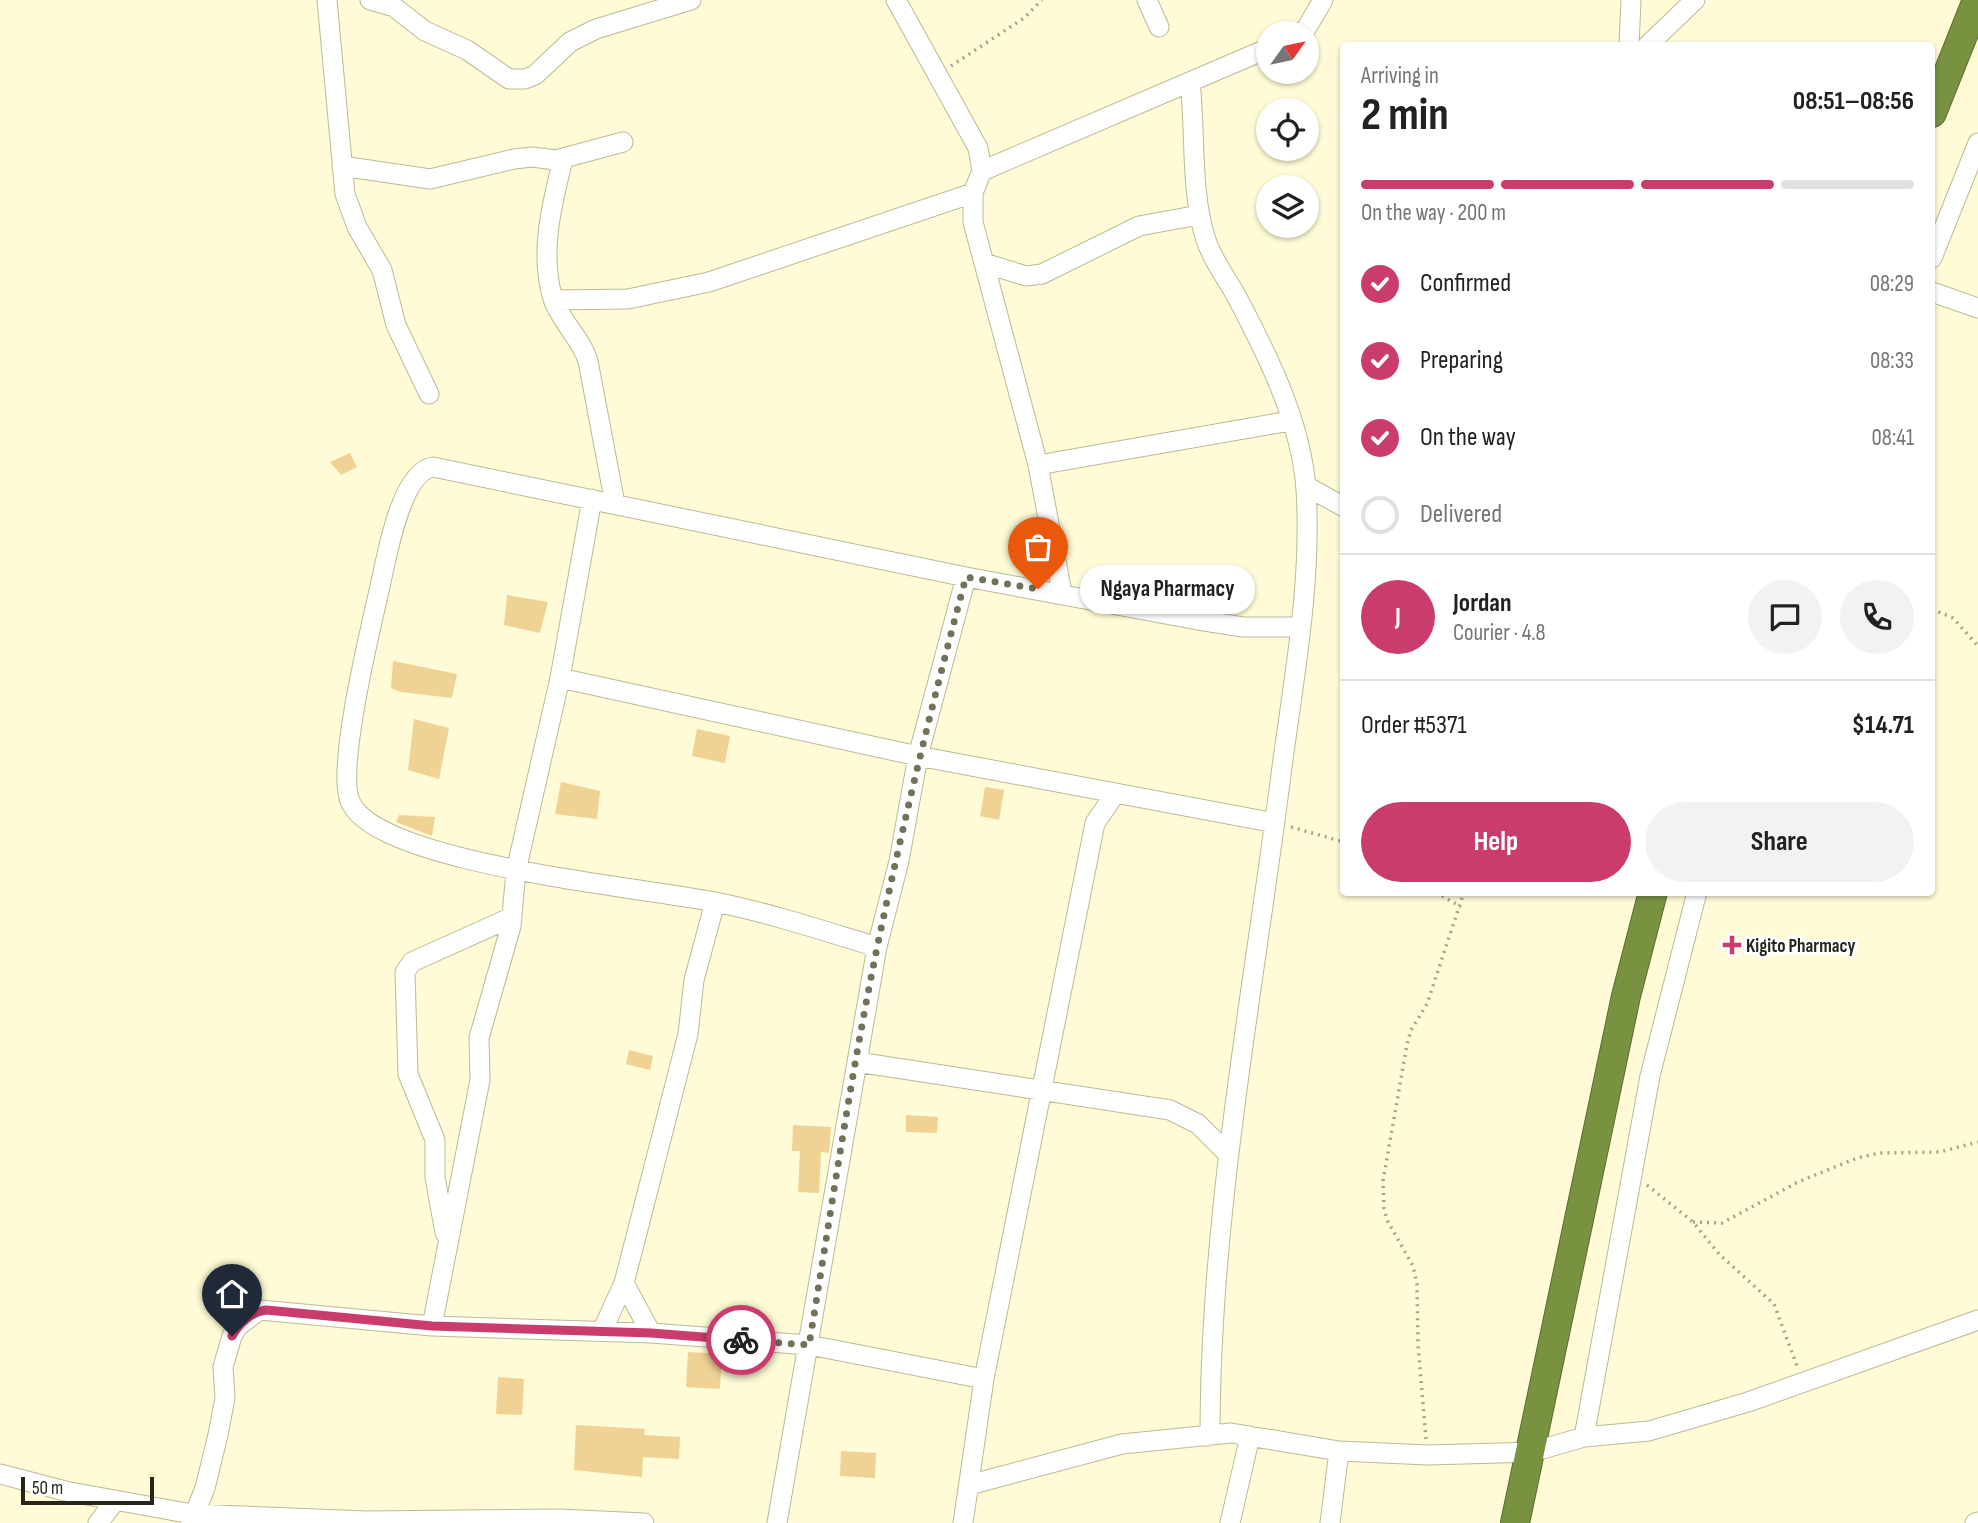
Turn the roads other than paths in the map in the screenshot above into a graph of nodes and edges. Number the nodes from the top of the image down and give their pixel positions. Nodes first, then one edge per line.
1 (370, 0) edge
2 (691, 0) edge
3 (896, 0) edge
4 (1147, 0) edge
5 (1323, 0) edge
6 (1631, 0) edge
7 (1695, 0) edge
8 (1977, 0) edge
9 (329, 1) edge
10 (662, 5) edge
11 (1311, 21) edge
12 (1159, 27) dead end
13 (1629, 42) edge
14 (1651, 42) edge
15 (1256, 54) edge
16 (1190, 82) junction
17 (1935, 105) edge
18 (623, 142) dead end
19 (1978, 143) edge
20 (563, 159) junction
21 (341, 166) junction
22 (982, 171) junction
23 (973, 193) junction
24 (1199, 215) junction
25 (1935, 250) edge
26 (984, 263) junction
27 (1935, 293) edge
28 (554, 300) junction
29 (1978, 309) edge
30 (429, 394) dead end
31 (1290, 421) junction
32 (1038, 465) junction
33 (1306, 486) junction
34 (592, 499) junction
35 (615, 504) junction
36 (1340, 505) edge
37 (966, 577) junction
38 (1062, 593) junction
39 (1300, 627) junction
40 (560, 678) junction
41 (918, 756) junction
42 (1080, 786) junction
43 (1115, 794) junction
44 (1095, 823) junction
45 (1275, 823) junction
46 (516, 871) junction
47 (1652, 896) edge
48 (1696, 896) edge
49 (716, 902) junction
50 (512, 917) junction
51 (877, 947) junction
52 (857, 1062) junction
53 (1043, 1090) junction
54 (1227, 1153) junction
55 (447, 1245) junction
56 (624, 1283) junction
57 (1978, 1320) edge
58 (432, 1326) junction
59 (601, 1331) junction
60 (651, 1333) junction
61 (809, 1345) junction
62 (984, 1380) junction
63 (1210, 1436) junction
64 (1250, 1436) junction
65 (1584, 1437) junction
66 (1339, 1451) junction
67 (1532, 1452) junction
68 (0, 1474) edge
69 (969, 1485) junction
70 (116, 1500) junction
71 (192, 1519) edge
72 (98, 1523) edge
73 (644, 1523) edge
74 (777, 1523) edge
75 (963, 1523) edge
76 (1230, 1523) edge
77 (1330, 1523) edge
78 (1515, 1523) edge

1 - 10 street
2 - 10 street
3 - 22 street
4 - 12 street
5 - 11 street
6 - 13 street
7 - 14 street
8 - 17 highway
9 - 21 street
15 - 16 street
16 - 22 street
16 - 24 street
18 - 20 street
19 - 25 street
20 - 21 street
20 - 28 street
21 - 30 street
22 - 23 street
23 - 26 street
23 - 28 street
24 - 26 street
24 - 31 street
26 - 32 street
27 - 29 street
28 - 35 street
31 - 32 street
31 - 33 street
32 - 38 street
33 - 36 street
33 - 39 street
34 - 35 street
34 - 40 street
34 - 46 street
35 - 37 street
37 - 38 street
37 - 41 street
38 - 39 street
39 - 45 street
40 - 41 street
40 - 46 street
41 - 42 street
41 - 51 street
42 - 43 street
42 - 44 street
43 - 44 street
43 - 45 street
44 - 53 street
45 - 54 street
46 - 49 street
46 - 50 street
47 - 67 highway
48 - 65 street
49 - 51 street
49 - 56 street
50 - 55 street
50 - 55 street
51 - 52 street
52 - 53 street
52 - 61 street
53 - 54 street
53 - 62 street
54 - 63 street
55 - 58 street
56 - 59 street
56 - 60 street
57 - 65 street
58 - 59 street
58 - 71 street
59 - 60 street
60 - 61 street
61 - 62 street
61 - 74 street
62 - 69 street
63 - 64 street
63 - 69 street
64 - 66 street
64 - 76 street
65 - 67 street
66 - 67 street
66 - 77 street
67 - 78 highway
68 - 70 street
69 - 75 street
70 - 71 street
70 - 72 street
71 - 73 street

